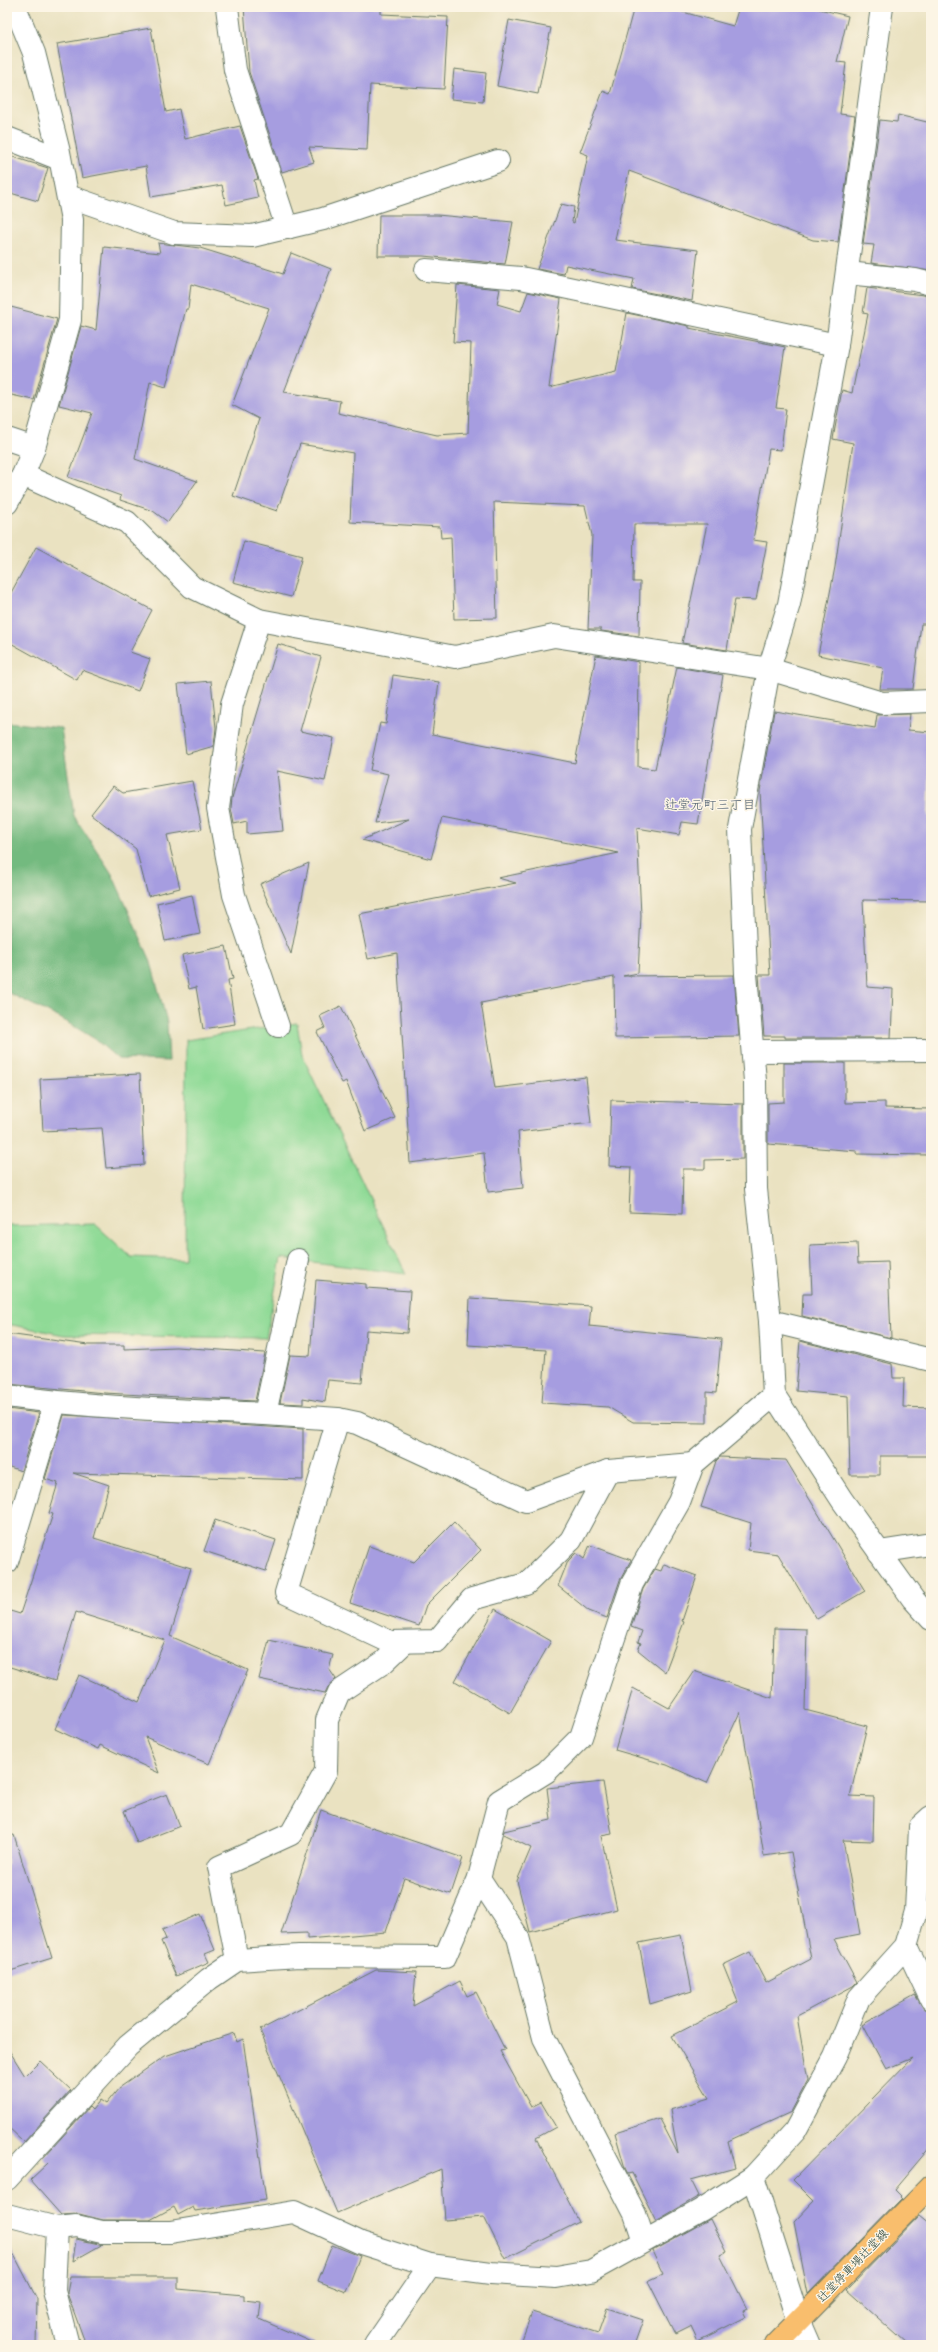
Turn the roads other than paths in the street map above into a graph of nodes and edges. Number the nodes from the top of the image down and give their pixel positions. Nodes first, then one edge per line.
1 (15, 7) edge
2 (227, 7) edge
3 (882, 7) edge
4 (7, 138) edge
5 (60, 159) junction
6 (498, 162) dead end
7 (68, 196) junction
8 (287, 228) junction
9 (426, 270) dead end
10 (846, 273) junction
11 (931, 284) edge
12 (837, 345) junction
13 (7, 439) edge
14 (34, 448) junction
15 (23, 475) junction
16 (7, 503) edge
17 (260, 620) junction
18 (769, 669) junction
19 (931, 701) edge
20 (278, 1026) dead end
21 (931, 1050) edge
22 (753, 1051) junction
23 (298, 1260) dead end
24 (770, 1321) junction
25 (931, 1360) edge
26 (774, 1395) junction
27 (7, 1396) edge
28 (55, 1403) junction
29 (266, 1414) junction
30 (338, 1419) junction
31 (693, 1464) junction
32 (608, 1471) junction
33 (11, 1537) edge
34 (931, 1544) edge
35 (879, 1552) junction
36 (7, 1562) edge
37 (931, 1620) edge
38 (405, 1642) junction
39 (931, 1817) edge
40 (479, 1878) junction
41 (906, 1946) junction
42 (237, 1960) junction
43 (931, 1999) edge
44 (753, 2177) junction
45 (7, 2179) edge
46 (931, 2186) edge
47 (7, 2214) edge
48 (56, 2228) junction
49 (644, 2241) junction
50 (430, 2265) junction
51 (799, 2322) junction
52 (68, 2345) edge
53 (375, 2345) edge
54 (775, 2345) edge
55 (809, 2345) edge

1 - 5 street
2 - 8 street
3 - 10 street
4 - 5 street
5 - 7 street
6 - 8 street
7 - 8 street
7 - 14 street
9 - 12 street
10 - 11 street
10 - 12 street
12 - 18 street
13 - 14 street
14 - 15 street
15 - 16 street
15 - 17 street
17 - 18 street
17 - 20 street
18 - 19 street
18 - 22 street
21 - 22 street
22 - 24 street
23 - 29 street
24 - 25 street
24 - 26 street
26 - 31 street
26 - 35 street
27 - 28 street
28 - 29 street
28 - 33 street
29 - 30 street
30 - 32 street
30 - 38 street
31 - 32 street
31 - 40 street
32 - 38 street
33 - 36 street
34 - 35 street
35 - 37 street
38 - 42 street
39 - 41 street
40 - 42 street
40 - 49 street
41 - 43 street
41 - 44 street
42 - 45 street
44 - 49 street
44 - 51 street
46 - 51 main road, 辻堂停車場辻堂線
47 - 48 street
48 - 50 street
48 - 52 street
49 - 50 street
50 - 53 street
51 - 54 main road, 辻堂停車場辻堂線
51 - 55 street

